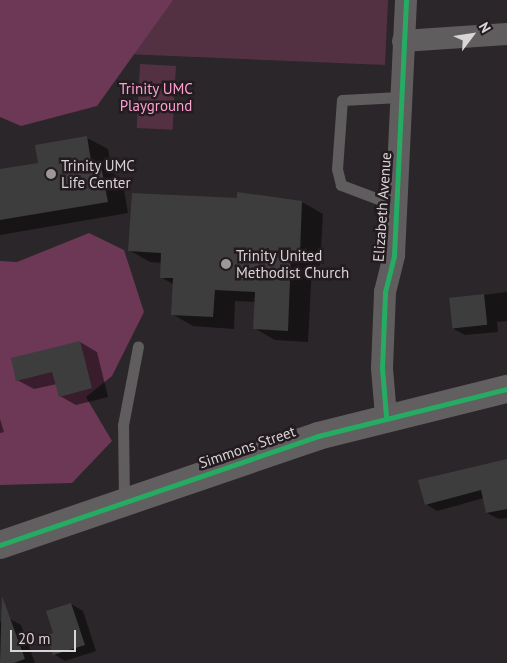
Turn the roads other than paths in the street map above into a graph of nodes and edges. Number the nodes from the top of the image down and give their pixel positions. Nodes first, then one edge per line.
1 (406, 0) edge
2 (507, 34) edge
3 (403, 41) junction
4 (400, 97) junction
5 (397, 206) junction
6 (138, 346) dead end
7 (507, 388) edge
8 (386, 416) junction
9 (124, 502) junction
10 (0, 545) edge

1 - 3 street, Elizabeth Avenue
2 - 3 street
3 - 4 street, Elizabeth Avenue
4 - 5 street, Elizabeth Avenue
4 - 5 lane
5 - 8 street, Elizabeth Avenue
6 - 9 lane
7 - 8 street, Simmons Street
8 - 9 street, Simmons Street
9 - 10 street, Simmons Street

